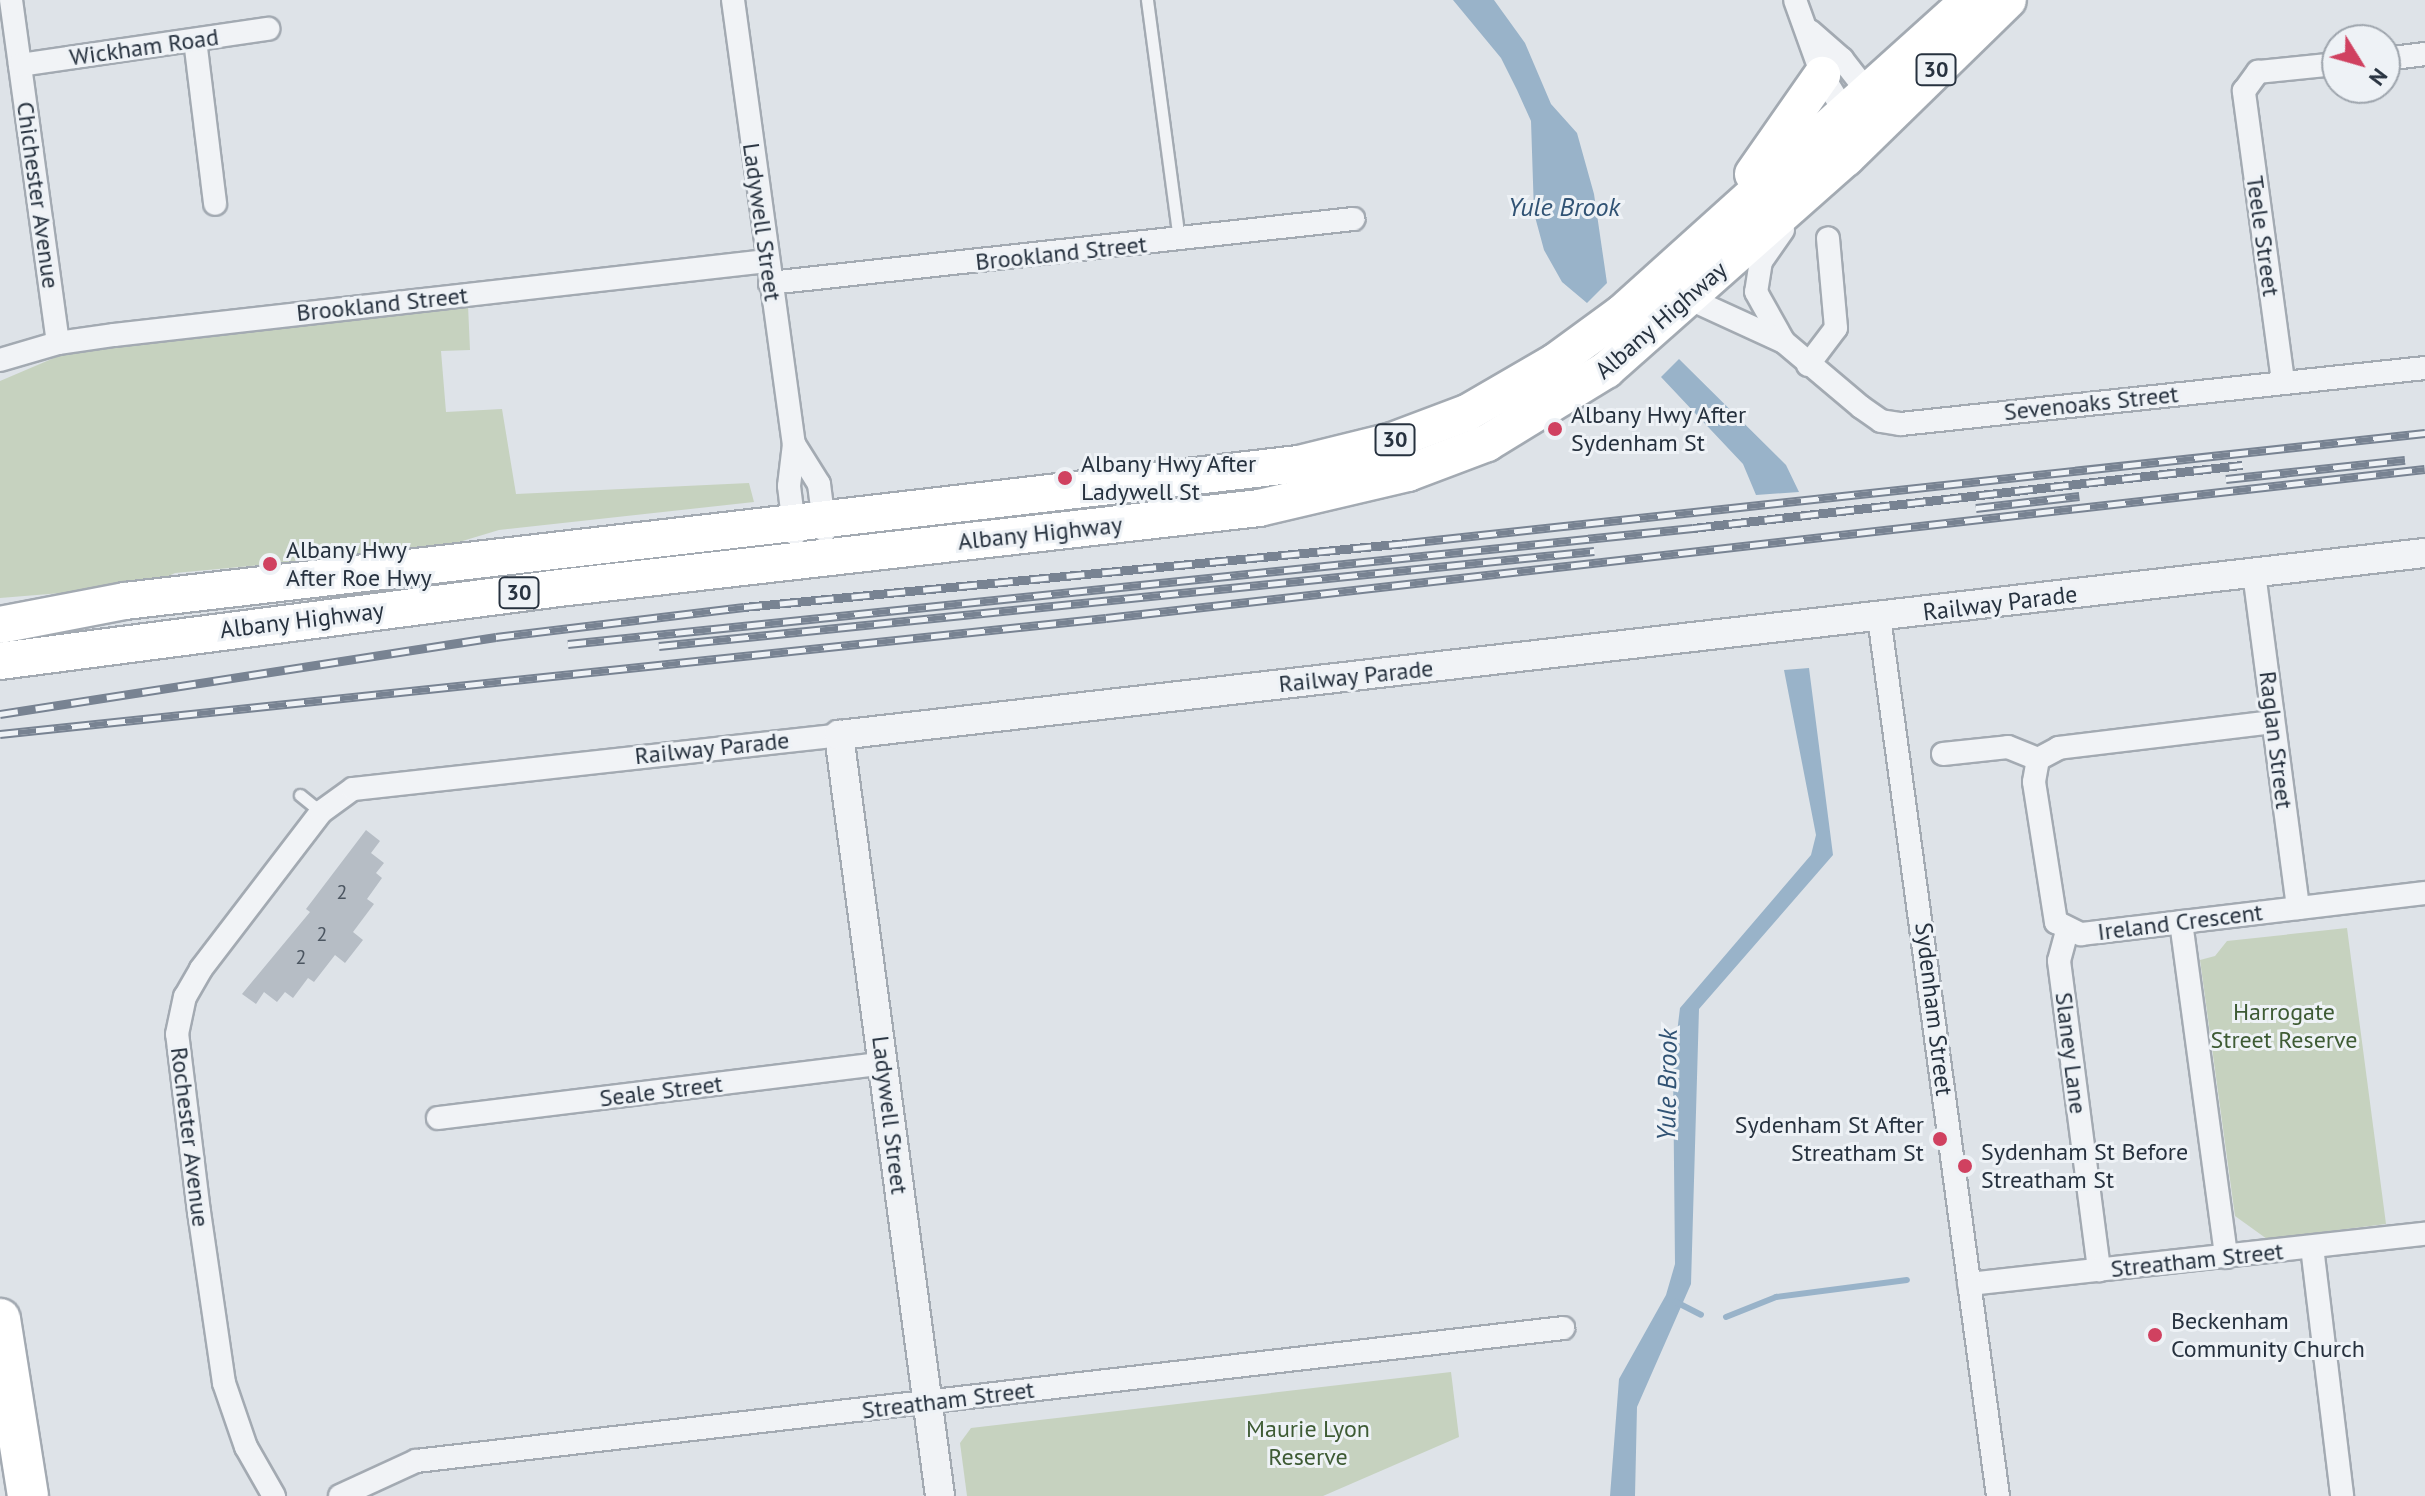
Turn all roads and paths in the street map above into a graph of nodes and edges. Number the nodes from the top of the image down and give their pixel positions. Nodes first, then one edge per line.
1 (11, 0) edge
2 (733, 0) edge
3 (1147, 0) edge
4 (1795, 0) edge
5 (1970, 0) edge
6 (2008, 0) edge
7 (268, 29) dead end
8 (1809, 30) junction
9 (195, 40) junction
10 (2425, 54) edge
11 (2401, 57) edge
12 (20, 65) junction
13 (2321, 66) edge
14 (1822, 75) junction
15 (1862, 124) junction
16 (215, 204) dead end
17 (1353, 219) dead end
18 (1828, 238) dead end
19 (1179, 241) junction
20 (768, 272) junction
21 (1679, 285) junction
22 (1784, 342) junction
23 (58, 343) junction
24 (0, 360) edge
25 (1808, 365) junction
26 (2425, 368) edge
27 (2283, 381) junction
28 (794, 444) junction
29 (808, 519) junction
30 (2425, 553) edge
31 (812, 558) junction
32 (2254, 573) junction
33 (1879, 617) junction
34 (0, 625) edge
35 (0, 661) edge
36 (2273, 722) junction
37 (839, 735) junction
38 (1943, 754) dead end
39 (2038, 759) junction
40 (300, 795) dead end
41 (321, 812) junction
42 (2425, 893) edge
43 (2298, 908) junction
44 (2181, 922) junction
45 (2067, 931) junction
46 (883, 1063) junction
47 (438, 1118) dead end
48 (2425, 1234) edge
49 (2312, 1247) junction
50 (2226, 1257) junction
51 (2099, 1270) junction
52 (1969, 1284) junction
53 (0, 1319) edge
54 (1563, 1328) dead end
55 (927, 1403) junction
56 (28, 1496) edge
57 (274, 1496) edge
58 (340, 1496) edge
59 (940, 1496) edge
60 (1998, 1496) edge
61 (2342, 1496) edge

1 - 12 street, Chichester Avenue
2 - 20 street, Ladywell Street
3 - 19 lane
4 - 8 street
5 - 15 highway, Albany Highway / 30
6 - 15 highway, Albany Highway / 30
7 - 9 street, Wickham Road
8 - 14 street
8 - 15 street
9 - 12 street, Wickham Road
9 - 16 street
10 - 11 street
12 - 23 street, Chichester Avenue
13 - 27 street, Teele Street
14 - 15 street
14 - 21 highway
15 - 21 highway, Albany Highway / 30
15 - 22 street, Sevenoaks Street
17 - 19 street, Brookland Street
18 - 25 street
19 - 20 street, Brookland Street
20 - 23 street, Brookland Street
20 - 28 street, Ladywell Street
21 - 22 street, Sevenoaks Street
21 - 29 highway, Albany Highway / 30
21 - 31 highway, Albany Highway / 30
22 - 25 street, Sevenoaks Street
23 - 24 street, Brookland Street
25 - 27 street, Sevenoaks Street
26 - 27 street, Sevenoaks Street
28 - 29 street, Ladywell Street
28 - 29 street, Ladywell Street
29 - 31 street, Ladywell Street
29 - 31 street, Ladywell Street
29 - 34 highway, Albany Highway / 30
30 - 32 street, Railway Parade
31 - 35 highway, Albany Highway / 30
32 - 33 street, Railway Parade
32 - 36 street, Raglan Street
33 - 37 street, Railway Parade
33 - 52 street, Sydenham Street
36 - 39 street
36 - 43 street, Raglan Street
37 - 41 street, Railway Parade
37 - 46 street, Ladywell Street
38 - 39 street
39 - 45 street, Ireland Crescent
40 - 41 lane
41 - 57 street, Rochester Avenue
42 - 43 street, Ireland Crescent
43 - 44 street, Ireland Crescent
44 - 45 street, Ireland Crescent
44 - 50 street
45 - 51 street, Slaney Lane
46 - 47 street, Seale Street
46 - 55 street, Ladywell Street
48 - 49 street, Streatham Street
49 - 50 street, Streatham Street
49 - 61 street
50 - 51 street, Streatham Street
51 - 52 street, Streatham Street
52 - 60 street, Sydenham Street
53 - 56 highway
54 - 55 street, Streatham Street
55 - 58 street, Streatham Street
55 - 59 street, Ladywell Street

